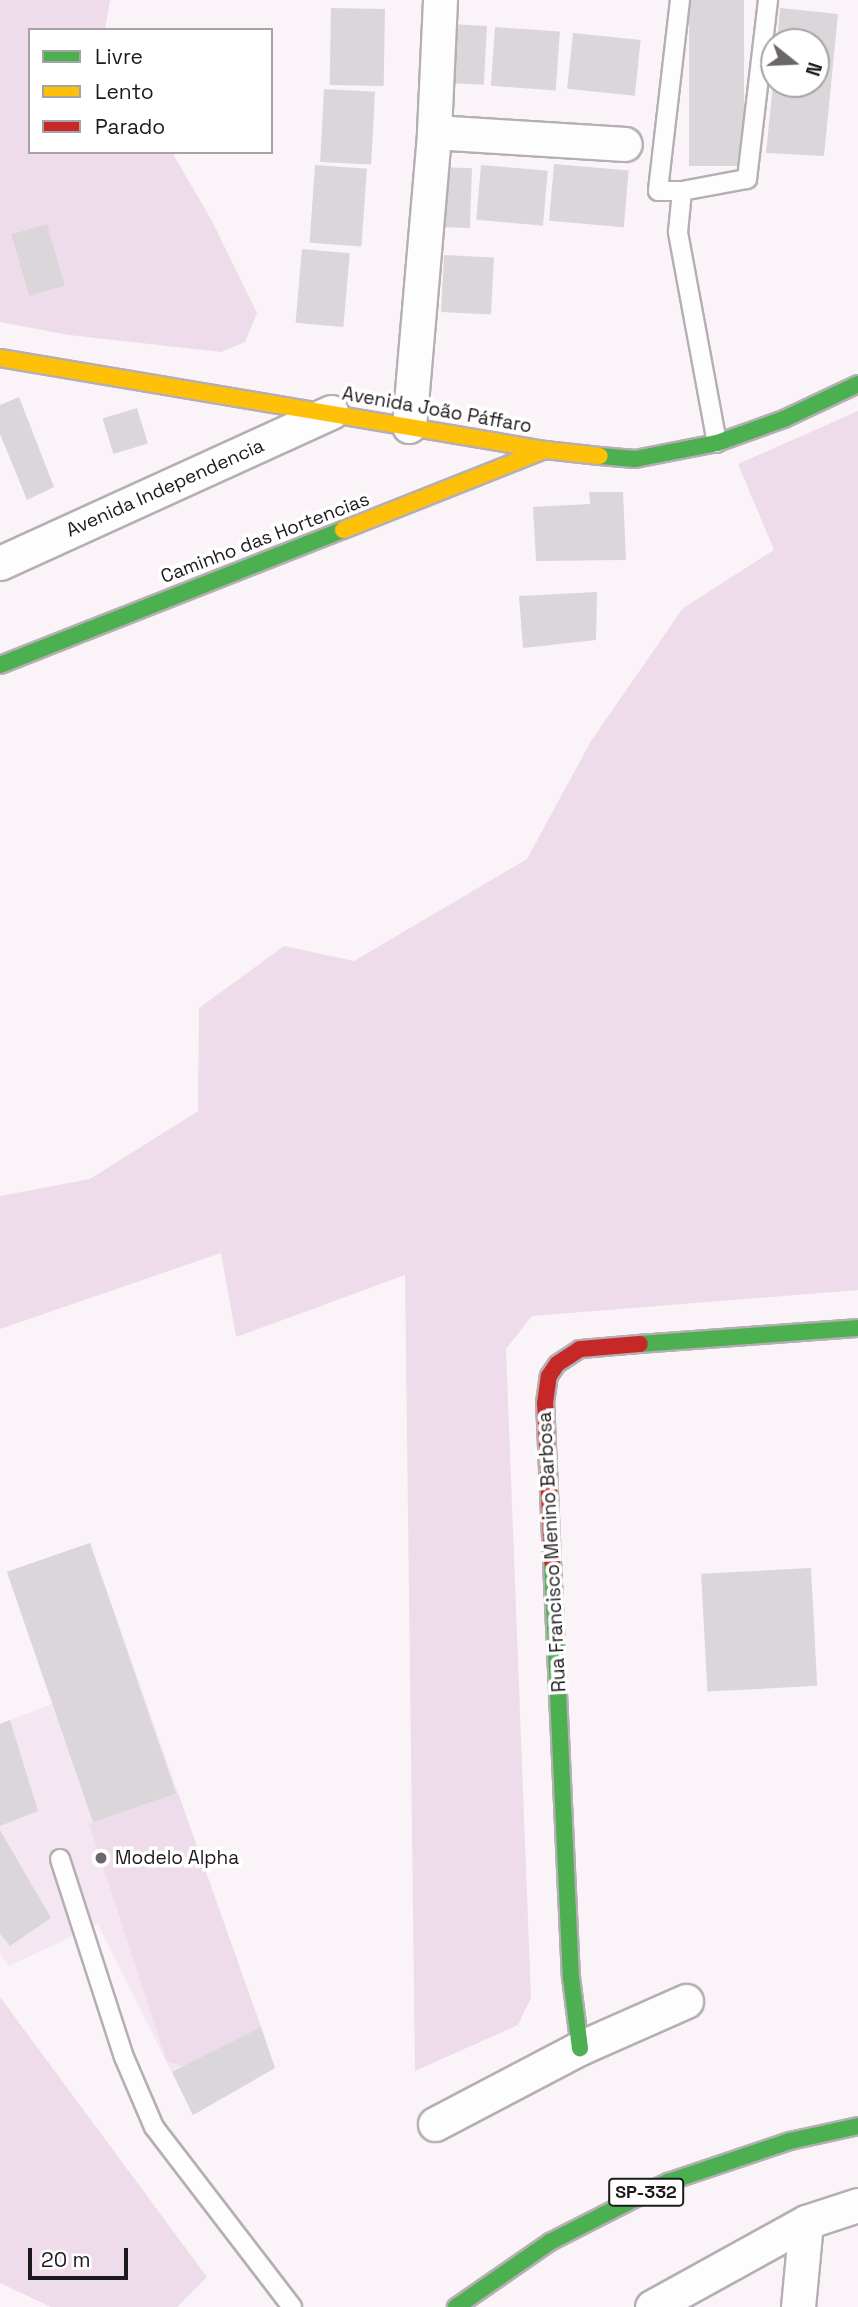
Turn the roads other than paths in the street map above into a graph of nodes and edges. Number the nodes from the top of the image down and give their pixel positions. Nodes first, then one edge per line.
1 (440, 0) edge
2 (680, 0) edge
3 (768, 0) edge
4 (434, 132) junction
5 (625, 144) dead end
6 (682, 191) junction
7 (0, 358) edge
8 (858, 384) edge
9 (331, 412) junction
10 (409, 426) junction
11 (717, 443) junction
12 (545, 450) junction
13 (0, 563) edge
14 (0, 665) edge
15 (858, 1328) edge
16 (60, 1859) dead end
17 (686, 2001) dead end
18 (580, 2048) junction
19 (435, 2124) dead end
20 (858, 2126) edge
21 (858, 2205) edge
22 (806, 2222) junction
23 (292, 2307) edge
24 (456, 2307) edge
25 (652, 2307) edge
26 (798, 2307) edge

1 - 4 street
2 - 6 lane
3 - 6 lane
4 - 5 street
4 - 10 street
6 - 11 lane
7 - 9 street, Avenida João Páffaro
8 - 11 street, Avenida João Páffaro
9 - 10 street, Avenida João Páffaro
9 - 13 street, Avenida Independencia
10 - 12 street, Avenida João Páffaro
11 - 12 street, Avenida João Páffaro
12 - 14 street, Caminho das Hortencias
15 - 18 street, Rua Francisco Menino Barbosa
16 - 23 lane
17 - 18 street
18 - 19 street
20 - 24 street, SP-332
21 - 22 street
22 - 25 street
22 - 26 street

